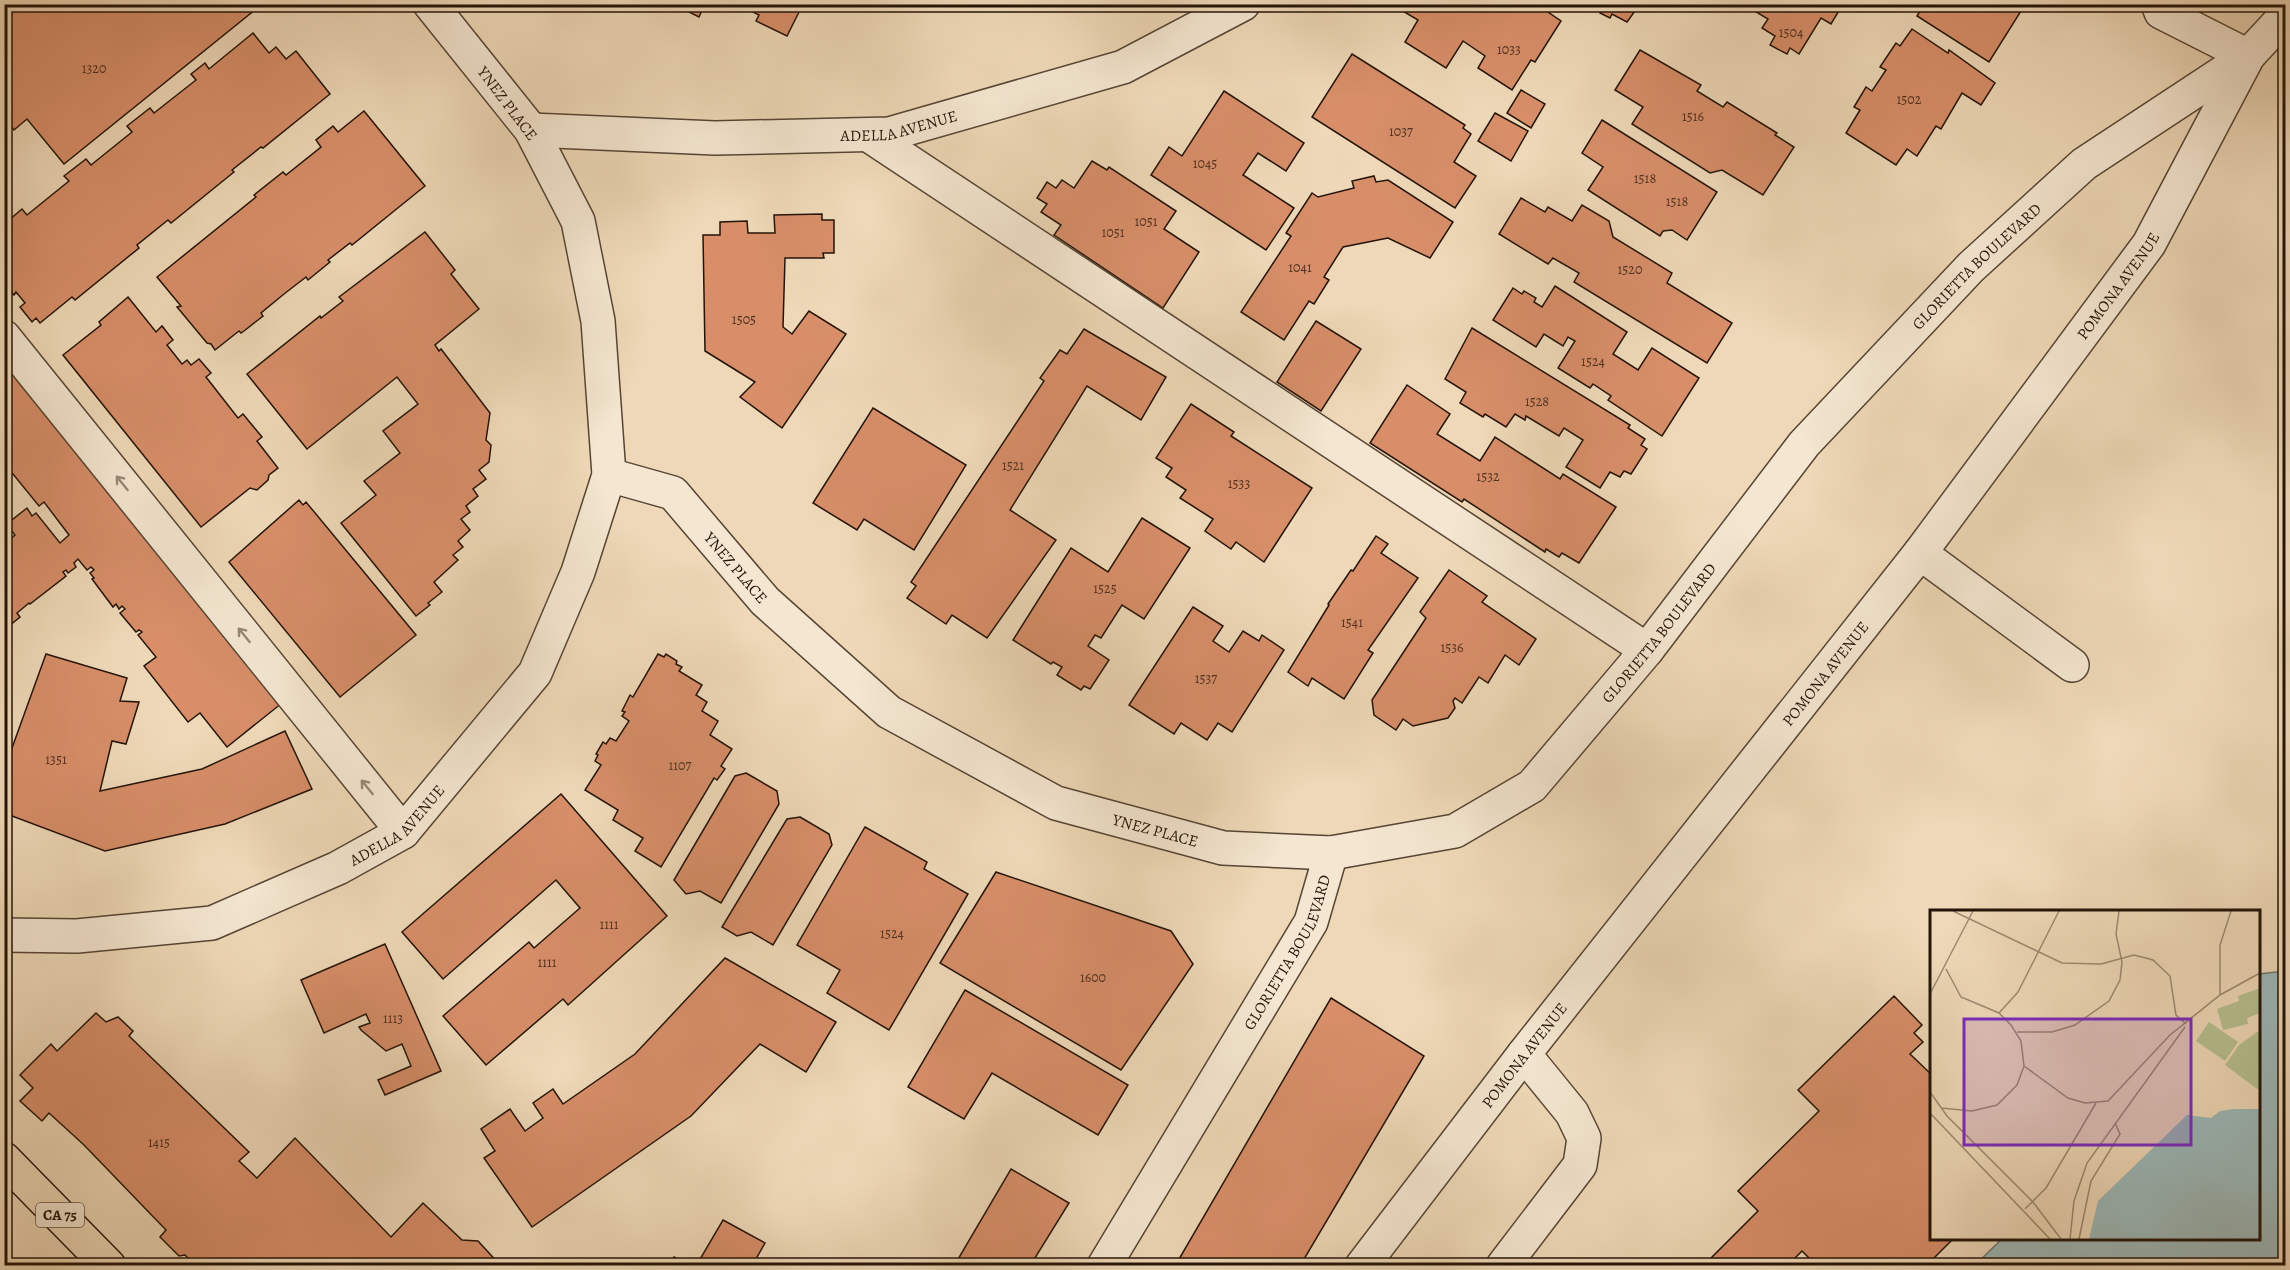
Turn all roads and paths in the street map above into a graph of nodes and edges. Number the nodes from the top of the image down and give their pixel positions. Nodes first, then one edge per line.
1 (430, 4) edge
2 (1243, 4) edge
3 (2158, 4) edge
4 (2286, 15) edge
5 (2248, 56) junction
6 (531, 130) junction
7 (870, 136) junction
8 (4, 337) edge
9 (609, 475) junction
10 (1920, 553) junction
11 (1647, 650) junction
12 (2072, 665) dead end
13 (403, 832) junction
14 (1331, 853) junction
15 (4, 935) edge
16 (1524, 1054) junction
17 (4, 1159) edge
18 (110, 1266) edge
19 (1104, 1266) edge
20 (1362, 1266) edge
21 (1503, 1266) edge

1 - 6 street, YNEZ PLACE
2 - 7 street, ADELLA AVENUE
3 - 5 street
4 - 5 street, GLORIETTA BOULEVARD
5 - 10 street, POMONA AVENUE
5 - 11 street, GLORIETTA BOULEVARD
6 - 7 street, ADELLA AVENUE
6 - 9 street, YNEZ PLACE
7 - 11 street
13 -> 8 street
9 - 13 street, ADELLA AVENUE
9 - 14 street, YNEZ PLACE
10 - 12 street
10 - 16 street, POMONA AVENUE
11 - 14 street, GLORIETTA BOULEVARD
13 - 15 street, ADELLA AVENUE
14 - 19 street, GLORIETTA BOULEVARD
16 - 20 street, POMONA AVENUE
16 - 21 street
17 - 18 highway, CA 75

